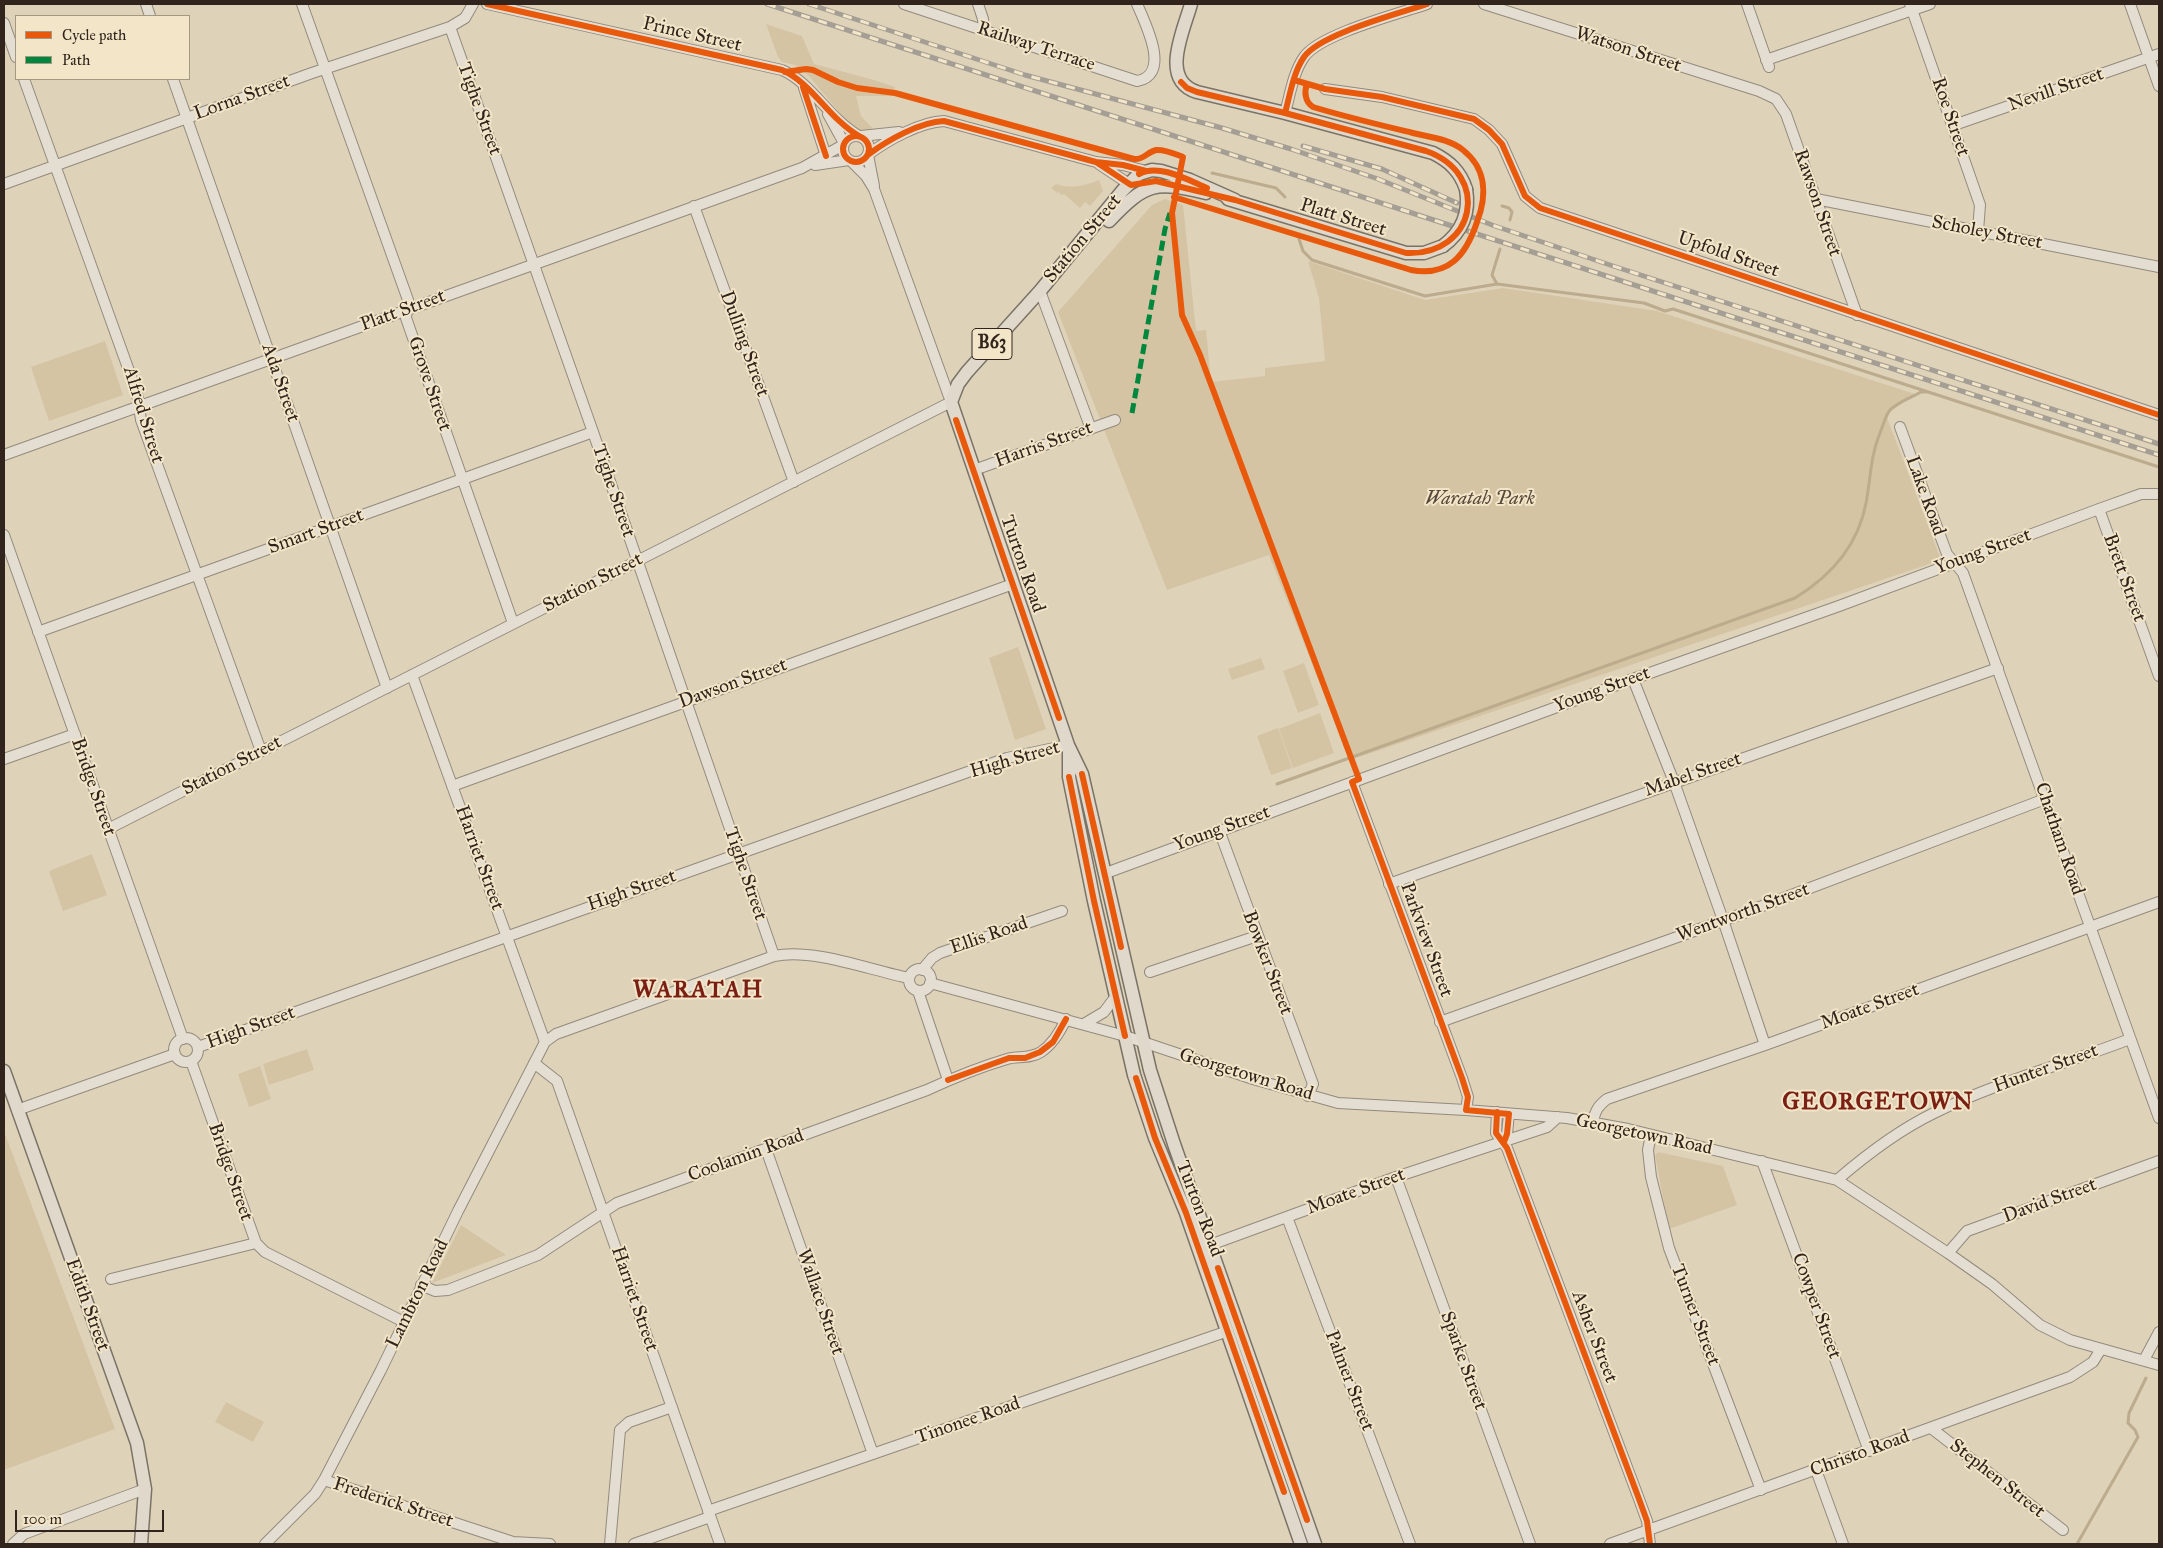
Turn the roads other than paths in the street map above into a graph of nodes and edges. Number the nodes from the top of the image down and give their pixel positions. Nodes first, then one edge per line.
1 (302, 4) edge
2 (473, 4) edge
3 (487, 4) edge
4 (904, 4) edge
5 (978, 4) edge
6 (1137, 4) edge
7 (1191, 4) edge
8 (1427, 4) edge
9 (1484, 4) edge
10 (1747, 4) edge
11 (1930, 4) edge
12 (2130, 4) edge
13 (1911, 7) edge
14 (4, 23) edge
15 (450, 27) junction
16 (984, 30) junction
17 (15, 54) edge
18 (2154, 56) edge
19 (325, 68) junction
20 (24, 80) edge
21 (173, 80) edge
22 (800, 81) junction
23 (2159, 86) edge
24 (1326, 89) dead end
25 (1771, 96) joint
26 (825, 109) junction
27 (1285, 113) junction
28 (187, 118) junction
29 (1954, 125) junction
30 (910, 130) junction
31 (860, 136) junction
32 (844, 144) junction
33 (868, 154) junction
34 (826, 156) junction
35 (850, 161) junction
36 (1096, 162) junction
37 (56, 165) junction
38 (802, 168) junction
39 (1146, 171) junction
40 (1177, 183) junction
41 (4, 184) edge
42 (1129, 184) junction
43 (874, 189) junction
44 (1816, 198) junction
45 (694, 206) junction
46 (1978, 231) junction
47 (534, 265) junction
48 (2159, 267) edge
49 (1040, 291) junction
50 (406, 310) junction
51 (1857, 315) junction
52 (271, 358) junction
53 (951, 402) junction
54 (139, 405) junction
55 (2159, 415) edge
56 (1115, 420) dead end
57 (1900, 428) dead end
58 (1090, 429) junction
59 (593, 432) junction
60 (4, 455) edge
61 (974, 470) junction
62 (462, 479) junction
63 (794, 482) junction
64 (2159, 494) edge
65 (2099, 509) junction
66 (331, 527) junction
67 (4, 535) edge
68 (637, 561) junction
69 (1954, 563) junction
70 (196, 575) junction
71 (1013, 584) junction
72 (512, 623) junction
73 (38, 632) junction
74 (1998, 668) junction
75 (412, 675) junction
76 (2159, 676) edge
77 (1633, 679) junction
78 (387, 688) junction
79 (685, 701) junction
80 (75, 734) junction
81 (1068, 744) junction
82 (261, 752) junction
83 (4, 759) edge
84 (1352, 782) junction
85 (1674, 782) junction
86 (452, 786) junction
87 (2045, 799) junction
88 (108, 829) junction
89 (1219, 830) junction
90 (738, 854) junction
91 (1106, 873) junction
92 (1389, 884) junction
93 (2159, 902) edge
94 (1062, 911) dead end
95 (1723, 920) junction
96 (2090, 927) junction
97 (506, 936) junction
98 (1257, 936) junction
99 (774, 956) junction
100 (922, 970) junction
101 (1150, 972) dead end
102 (909, 978) junction
103 (930, 982) junction
104 (918, 991) junction
105 (1116, 996) junction
106 (1066, 1019) junction
107 (1440, 1022) junction
108 (1084, 1024) junction
109 (1125, 1036) junction
110 (183, 1039) junction
111 (2130, 1039) junction
112 (545, 1042) junction
113 (1143, 1042) junction
114 (1765, 1045) junction
115 (198, 1047) junction
116 (175, 1054) junction
117 (191, 1061) junction
118 (534, 1063) junction
119 (4, 1071) edge
120 (948, 1080) junction
121 (1308, 1096) junction
122 (17, 1110) junction
123 (1466, 1110) junction
124 (1497, 1112) junction
125 (1509, 1114) junction
126 (1558, 1117) junction
127 (2159, 1118) edge
128 (1593, 1122) junction
129 (1651, 1135) junction
130 (1504, 1142) junction
131 (766, 1149) junction
132 (1762, 1161) junction
133 (2159, 1162) edge
134 (1396, 1177) junction
135 (1837, 1180) junction
136 (603, 1212) junction
137 (1287, 1217) junction
138 (256, 1243) junction
139 (1210, 1245) junction
140 (1948, 1252) junction
141 (111, 1279) dead end
142 (421, 1285) junction
143 (404, 1322) junction
144 (1228, 1331) junction
145 (2159, 1332) edge
146 (2101, 1349) junction
147 (2144, 1360) junction
148 (2159, 1364) edge
149 (672, 1407) junction
150 (1931, 1428) junction
151 (1869, 1451) junction
152 (873, 1454) junction
153 (1816, 1470) junction
154 (324, 1480) junction
155 (145, 1489) junction
156 (1761, 1490) junction
157 (709, 1514) junction
158 (1648, 1530) junction
159 (2063, 1530) dead end
160 (13, 1544) edge
161 (141, 1544) edge
162 (265, 1544) edge
163 (550, 1544) edge
164 (610, 1544) edge
165 (634, 1544) edge
166 (720, 1544) edge
167 (1301, 1544) edge
168 (1315, 1544) edge
169 (1410, 1544) edge
170 (1530, 1544) edge
171 (1610, 1544) edge
172 (1650, 1544) edge
173 (1843, 1544) edge

1 - 19 street, Grove Street
2 - 15 street, Lorna Street
3 - 22 street, Prince Street
4 - 16 street, Railway Terrace
5 - 16 street
6 - 16 street, Railway Terrace
7 - 27 main road, B63
8 - 27 street
9 - 25 street, Watson Street
10 - 13 street
11 - 13 street
12 - 18 street
13 - 29 street, Roe Street
14 - 17 street
15 - 19 street, Lorna Street
15 - 47 street, Tighe Street
18 - 23 street
18 - 29 street, Nevill Street
19 - 28 street, Lorna Street
19 - 50 street, Grove Street
20 - 37 street, Alfred Street
21 - 28 street, Ada Street
22 - 26 street, Prince Street
22 - 34 street
24 - 51 street, Upfold Street
25 - 44 street, Rawson Street
26 - 31 street, Prince Street
26 - 32 street, Prince Street
27 - 40 main road, Platt Street / B63, bridge
28 - 37 street, Lorna Street
28 - 52 street, Ada Street
29 - 46 street, Roe Street
30 - 31 street
30 - 33 street
30 - 36 street
31 - 32 street
31 - 33 street
32 - 34 street, Platt Street
32 - 35 street
33 - 35 street
33 - 43 street, Turton Road
34 - 38 street, Platt Street
35 - 38 street, Platt Street
35 - 43 street, Turton Road
36 - 39 street
36 - 42 street
37 - 41 street, Lorna Street
37 - 54 street, Alfred Street
38 - 45 street, Platt Street
39 - 40 main road, B63
39 - 42 main road, Station Street / B63
40 - 42 main road
40 - 49 main road, Station Street / B63
42 - 49 main road, Station Street / B63
43 - 53 street, Turton Road
44 - 46 street, Scholey Street
44 - 51 street, Rawson Street
45 - 47 street, Platt Street
45 - 63 street, Dulling Street
46 - 48 street, Scholey Street
47 - 50 street, Platt Street
47 - 59 street, Tighe Street
49 - 53 main road, Station Street / B63
49 - 58 street
50 - 52 street, Platt Street
50 - 62 street, Grove Street
51 - 55 street, Upfold Street
52 - 54 street, Platt Street
52 - 66 street, Ada Street
53 - 61 main road, Turton Road
53 - 63 street, Station Street
54 - 60 street, Platt Street
54 - 70 street, Alfred Street
56 - 58 street, Harris Street
57 - 69 street, Lake Road
58 - 61 street, Harris Street
59 - 62 street, Smart Street
59 - 68 street, Tighe Street
61 - 71 main road, Turton Road
62 - 66 street, Smart Street
62 - 72 street, Grove Street
63 - 68 street, Station Street
64 - 65 street, Young Street
65 - 69 street, Young Street
65 - 76 street, Brett Street
66 - 70 street, Smart Street
66 - 78 street, Ada Street
67 - 73 street, Bridge Street
68 - 72 street, Station Street
68 - 79 street, Tighe Street
69 - 74 street, Chatham Road
69 - 77 street, Young Street
70 - 73 street, Smart Street
70 - 82 street, Alfred Street
71 - 79 street, Dawson Street
71 - 81 main road, Turton Road
72 - 75 street, Station Street
73 - 80 street, Bridge Street
74 - 85 street, Mabel Street
74 - 87 street, Chatham Road
75 - 78 street, Station Street
75 - 86 street, Harriet Street
77 - 84 street, Young Street
77 - 85 street
78 - 82 street, Station Street
79 - 86 street, Dawson Street
79 - 90 street, Tighe Street
80 - 83 street
80 - 88 street, Bridge Street
81 - 90 street, High Street
81 - 91 main road, Turton Road
81 - 105 main road, Turton Road
82 - 88 street, Station Street
84 - 89 street, Young Street
84 - 92 street, Parkview Street
85 - 92 street, Mabel Street
85 - 95 street
86 - 97 street, Harriet Street
87 - 95 street, Wentworth Street
87 - 96 street, Chatham Road
88 - 110 street, Bridge Street
89 - 91 street, Young Street
89 - 98 street, Bowker Street
90 - 97 street, High Street
90 - 99 street, Tighe Street
91 - 113 main road, Turton Road
92 - 107 street, Parkview Street
93 - 96 street, Moate Street
94 - 100 street, Ellis Road
95 - 107 street, Wentworth Street
95 - 114 street
96 - 111 street, Chatham Road
96 - 114 street, Moate Street
97 - 112 street, Harriet Street
97 - 115 street, High Street
98 - 101 street
98 - 121 street, Bowker Street
99 - 102 street
99 - 112 street, Lambton Road
100 - 102 street
100 - 103 street
102 - 104 street
103 - 104 street
103 - 106 street, Georgetown Road
104 - 120 street
105 - 108 street
105 - 109 main road, Turton Road
106 - 108 street, Georgetown Road
106 - 120 street, Coolamin Road
107 - 123 street, Parkview Street
108 - 109 street, Georgetown Road
109 - 113 street, Georgetown Road
109 - 144 main road, Turton Road
110 - 115 street
110 - 116 street
111 - 127 street, Chatham Road
111 - 135 street, Hunter Street
112 - 118 street, Lambton Road
113 - 121 street, Georgetown Road
113 - 139 main road, Turton Road
114 - 128 street, Moate Street
115 - 117 street
116 - 117 street
116 - 122 street
117 - 138 street, Bridge Street
118 - 136 street, Harriet Street
118 - 142 street, Lambton Road
119 - 122 main road, Edith Street
120 - 131 street, Coolamin Road
121 - 123 street, Georgetown Road
122 - 155 main road, Edith Street
123 - 124 street, Georgetown Road
124 - 125 street, Georgetown Road
124 - 130 street
125 - 126 street, Georgetown Road
125 - 130 street
126 - 128 street, Georgetown Road
126 - 130 street, Moate Street
128 - 129 street, Georgetown Road
129 - 132 street, Georgetown Road
129 - 156 street, Turner Street
130 - 134 street, Moate Street
130 - 158 street, Asher Street
131 - 136 street, Coolamin Road
131 - 152 street, Wallace Street
132 - 135 street, Georgetown Road
132 - 151 street, Cowper Street
133 - 140 street, David Street
134 - 137 street, Moate Street
134 - 170 street, Sparke Street
135 - 140 street, Georgetown Road
136 - 142 street, Coolamin Road
136 - 149 street, Harriet Street
137 - 139 street, Moate Street
137 - 169 street, Palmer Street
138 - 141 street
138 - 143 street, Bridge Street
139 - 168 main road, Turton Road
140 - 146 street, Georgetown Road
142 - 143 street, Lambton Road
143 - 154 street, Lambton Road
144 - 152 street, Tinonee Road
144 - 167 main road, Turton Road
145 - 147 street
146 - 147 street, Georgetown Road
146 - 150 street, Christo Road
147 - 148 street, Georgetown Road
149 - 157 street, Harriet Street
149 - 164 street
150 - 151 street, Christo Road
150 - 159 street, Stephen Street
151 - 153 street, Christo Road
152 - 157 street, Tinonee Road
153 - 156 street, Christo Road
153 - 173 street
154 - 162 street, Lambton Road
154 - 163 street, Frederick Street
155 - 160 street
155 - 161 main road, Edith Street
156 - 158 street, Christo Road
157 - 165 street
157 - 166 street, Harriet Street
158 - 171 street, Christo Road
158 - 172 street, Asher Street

